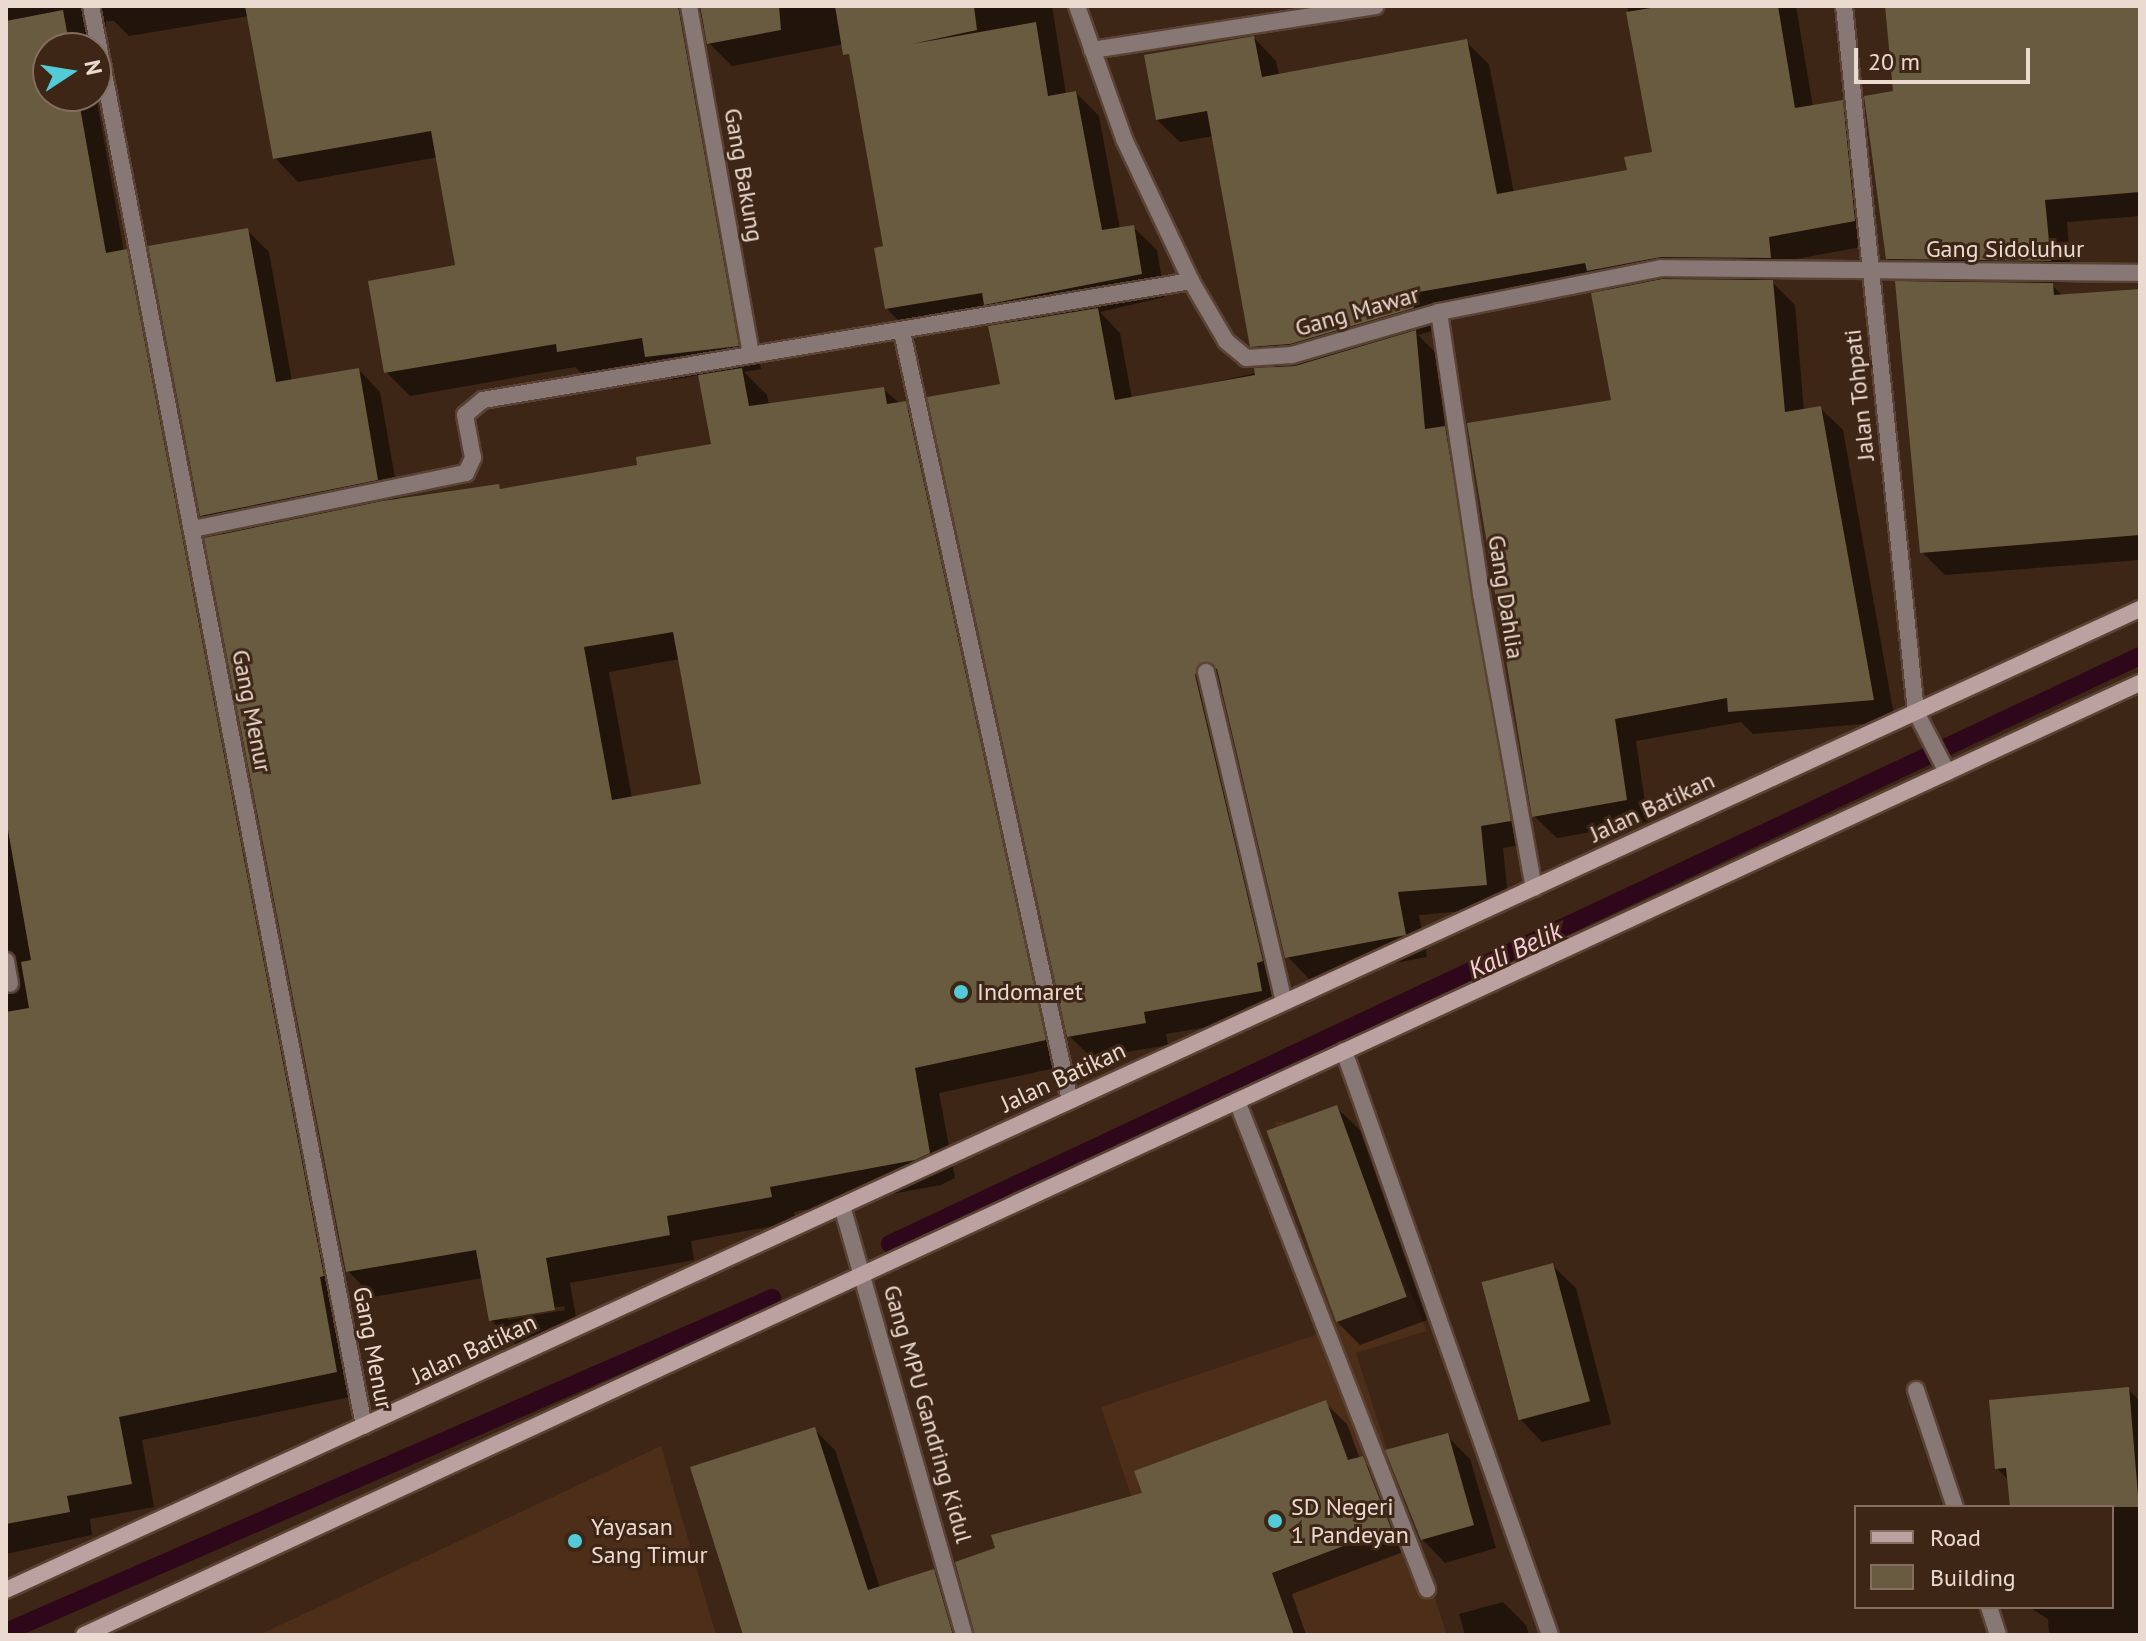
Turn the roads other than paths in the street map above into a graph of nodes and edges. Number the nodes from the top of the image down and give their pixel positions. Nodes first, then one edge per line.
1 (91, 6) edge
2 (689, 6) edge
3 (1077, 6) edge
4 (1376, 6) edge
5 (1844, 6) edge
6 (1092, 50) junction
7 (1870, 268) junction
8 (2140, 273) edge
9 (1191, 281) junction
10 (1439, 312) junction
11 (902, 332) junction
12 (751, 353) junction
13 (193, 529) junction
14 (2140, 609) edge
15 (1206, 672) dead end
16 (2140, 683) edge
17 (1918, 715) junction
18 (1945, 768) junction
19 (1534, 888) junction
20 (6, 961) edge
21 (10, 984) dead end
22 (1284, 1002) junction
23 (1344, 1051) junction
24 (1070, 1101) junction
25 (1237, 1101) junction
26 (842, 1206) junction
27 (864, 1274) junction
28 (1916, 1390) dead end
29 (364, 1426) junction
30 (1954, 1505) edge
31 (1427, 1589) dead end
32 (6, 1590) edge
33 (1990, 1609) edge
34 (84, 1635) edge
35 (964, 1635) edge
36 (1550, 1635) edge
37 (1998, 1635) edge

1 - 13 street, Gang Menur
2 - 12 street, Gang Bakung
3 - 6 street, Gang Mawar
4 - 6 street
5 - 7 street, Jalan Tohpati
6 - 9 street, Gang Mawar
7 - 8 street, Gang Sidoluhur
7 - 10 street, Gang Mawar
7 - 17 street, Jalan Tohpati
9 - 10 street, Gang Mawar
9 - 11 street
10 - 19 street, Gang Dahlia
11 - 12 street
11 - 24 street
12 - 13 street
13 - 29 street, Gang Menur
14 - 17 main road, Jalan Batikan
15 - 22 street
16 - 18 main road
17 - 18 street, Jalan Tohpati
17 - 19 main road, Jalan Batikan
18 - 23 main road
19 - 22 main road, Jalan Batikan
20 - 21 street
22 - 24 main road, Jalan Batikan
23 - 25 main road
23 - 36 street
24 - 26 main road, Jalan Batikan
25 - 27 main road
25 - 31 street
26 - 27 street, Gang MPU Gandring Kidul
26 - 29 main road, Jalan Batikan
27 - 34 main road
27 - 35 street, Gang MPU Gandring Kidul
28 - 30 street
29 - 32 main road, Jalan Batikan
33 - 37 street

